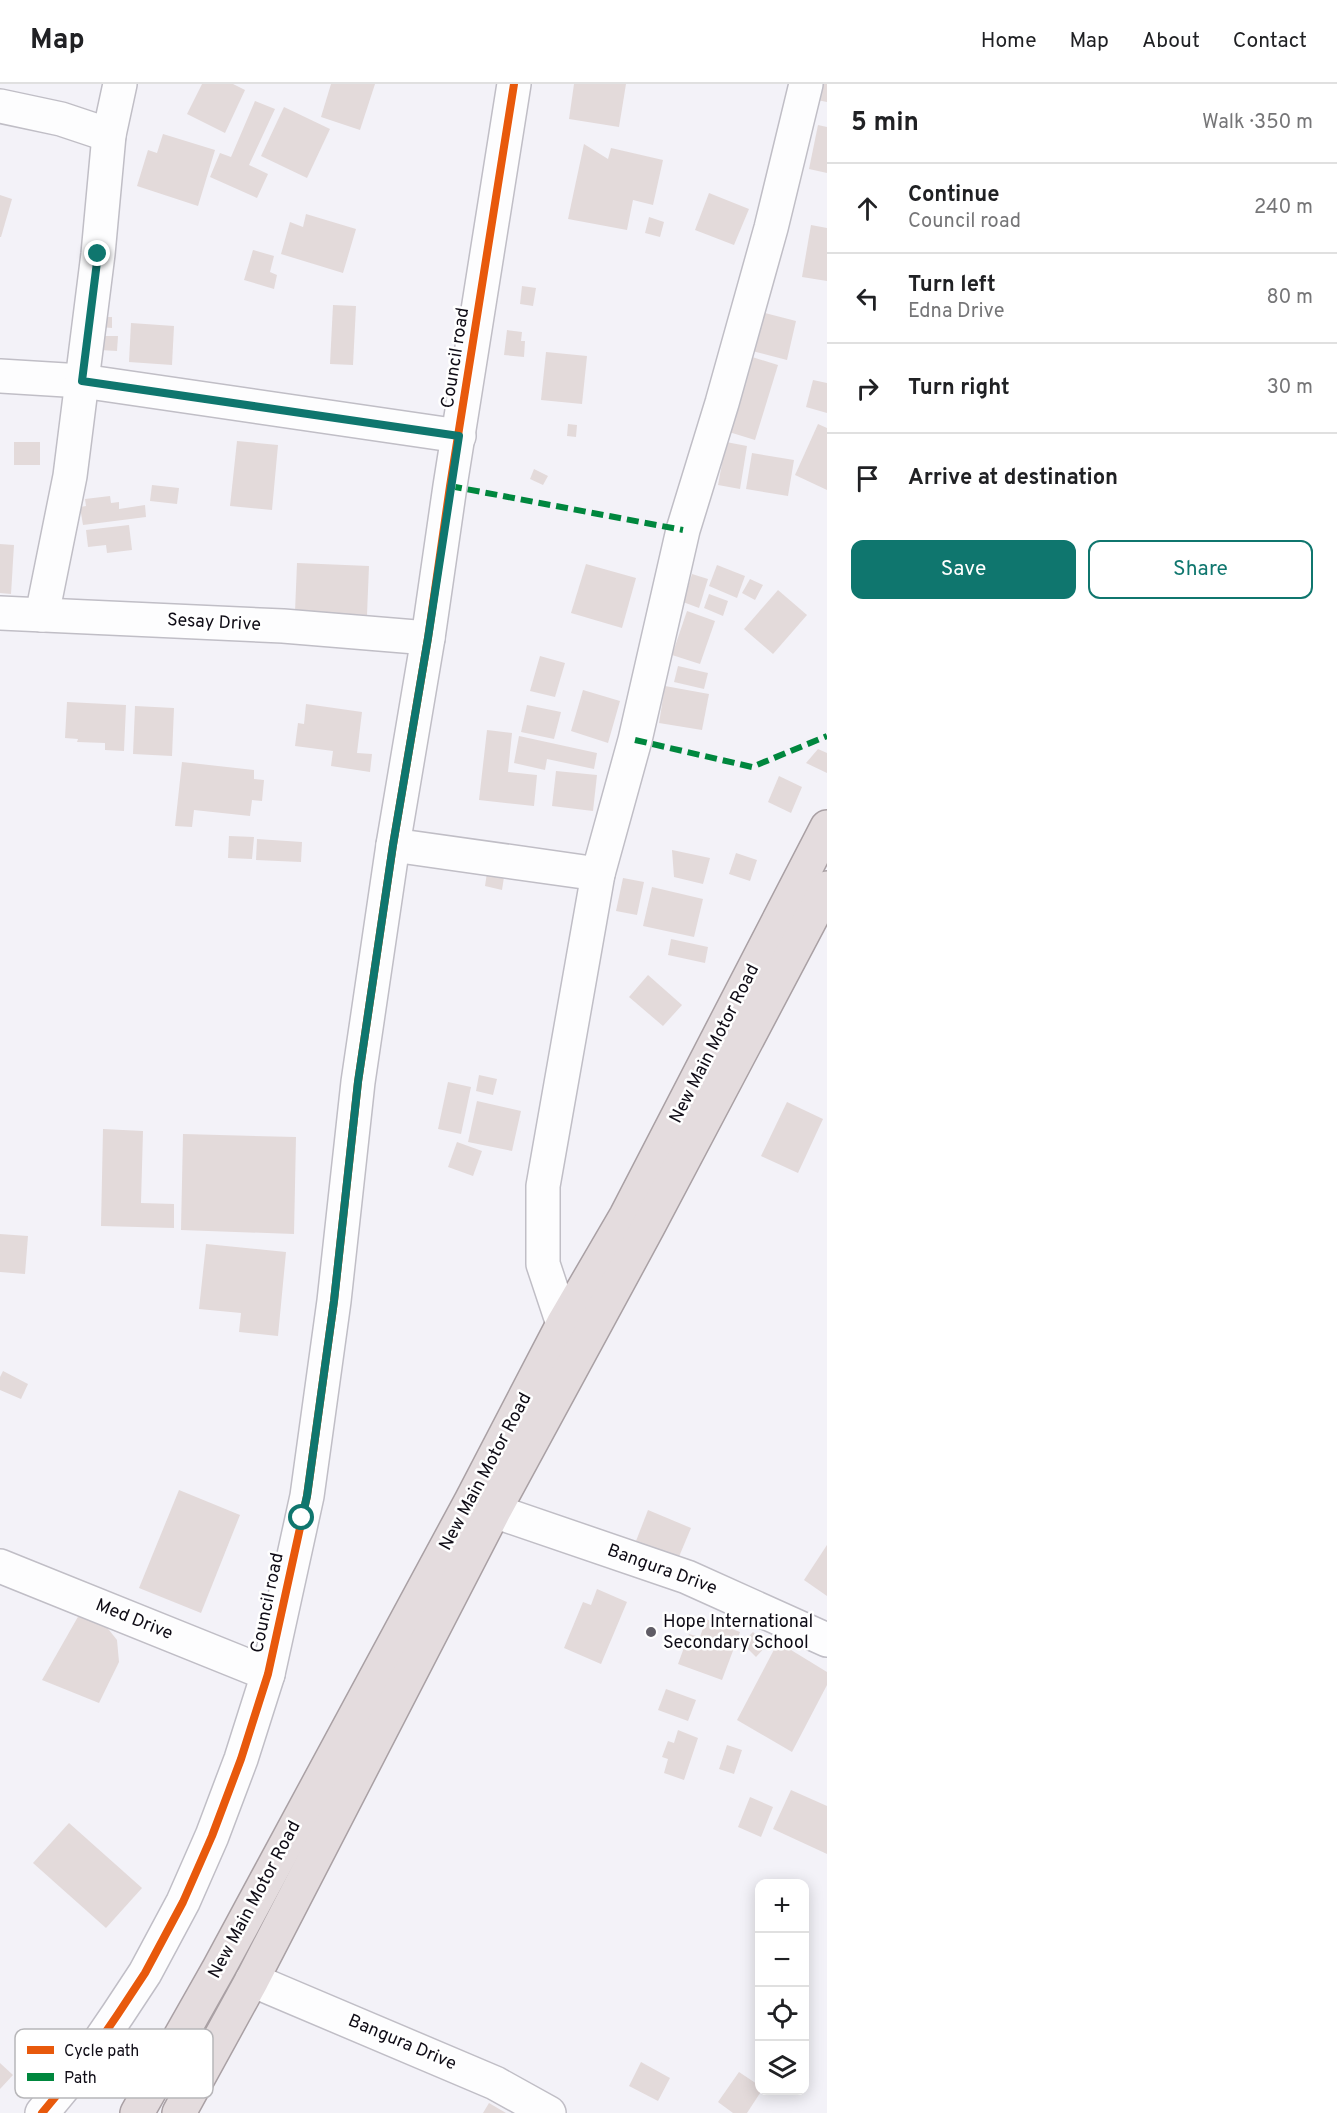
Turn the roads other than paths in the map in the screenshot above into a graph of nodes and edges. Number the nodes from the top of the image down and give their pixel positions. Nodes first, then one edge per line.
1 (120, 84) edge
2 (514, 84) edge
3 (806, 84) edge
4 (0, 106) edge
5 (109, 135) junction
6 (0, 376) edge
7 (82, 381) junction
8 (459, 436) junction
9 (0, 613) edge
10 (42, 615) junction
11 (428, 638) junction
12 (827, 827) edge
13 (393, 845) junction
14 (598, 874) junction
15 (827, 888) edge
16 (563, 1324) junction
17 (494, 1511) junction
18 (0, 1566) edge
19 (827, 1641) edge
20 (268, 1674) junction
21 (252, 1980) junction
22 (108, 2029) edge
23 (184, 2029) edge
24 (213, 2051) edge
25 (54, 2098) edge
26 (145, 2098) edge
27 (187, 2098) edge
28 (42, 2113) edge
29 (137, 2113) edge
30 (179, 2113) edge
31 (549, 2113) edge

1 - 5 street
2 - 8 street, Council road
3 - 14 street
4 - 5 street
5 - 7 street
6 - 7 street
7 - 8 street
7 - 10 street
8 - 11 street, Council road
9 - 10 street, Sesay Drive
10 - 11 street, Sesay Drive
11 - 13 street, Council road
12 - 16 highway, New Main Motor Road
13 - 14 street
13 - 20 street, Council road
14 - 16 street
15 - 17 highway, New Main Motor Road
16 - 23 highway, New Main Motor Road
17 - 19 street, Bangura Drive
17 - 21 highway, New Main Motor Road
18 - 20 street, Med Drive
20 - 22 street, Council road
21 - 24 highway, New Main Motor Road
21 - 31 street, Bangura Drive
25 - 28 street, Council road
26 - 29 highway, New Main Motor Road
27 - 30 highway, New Main Motor Road

